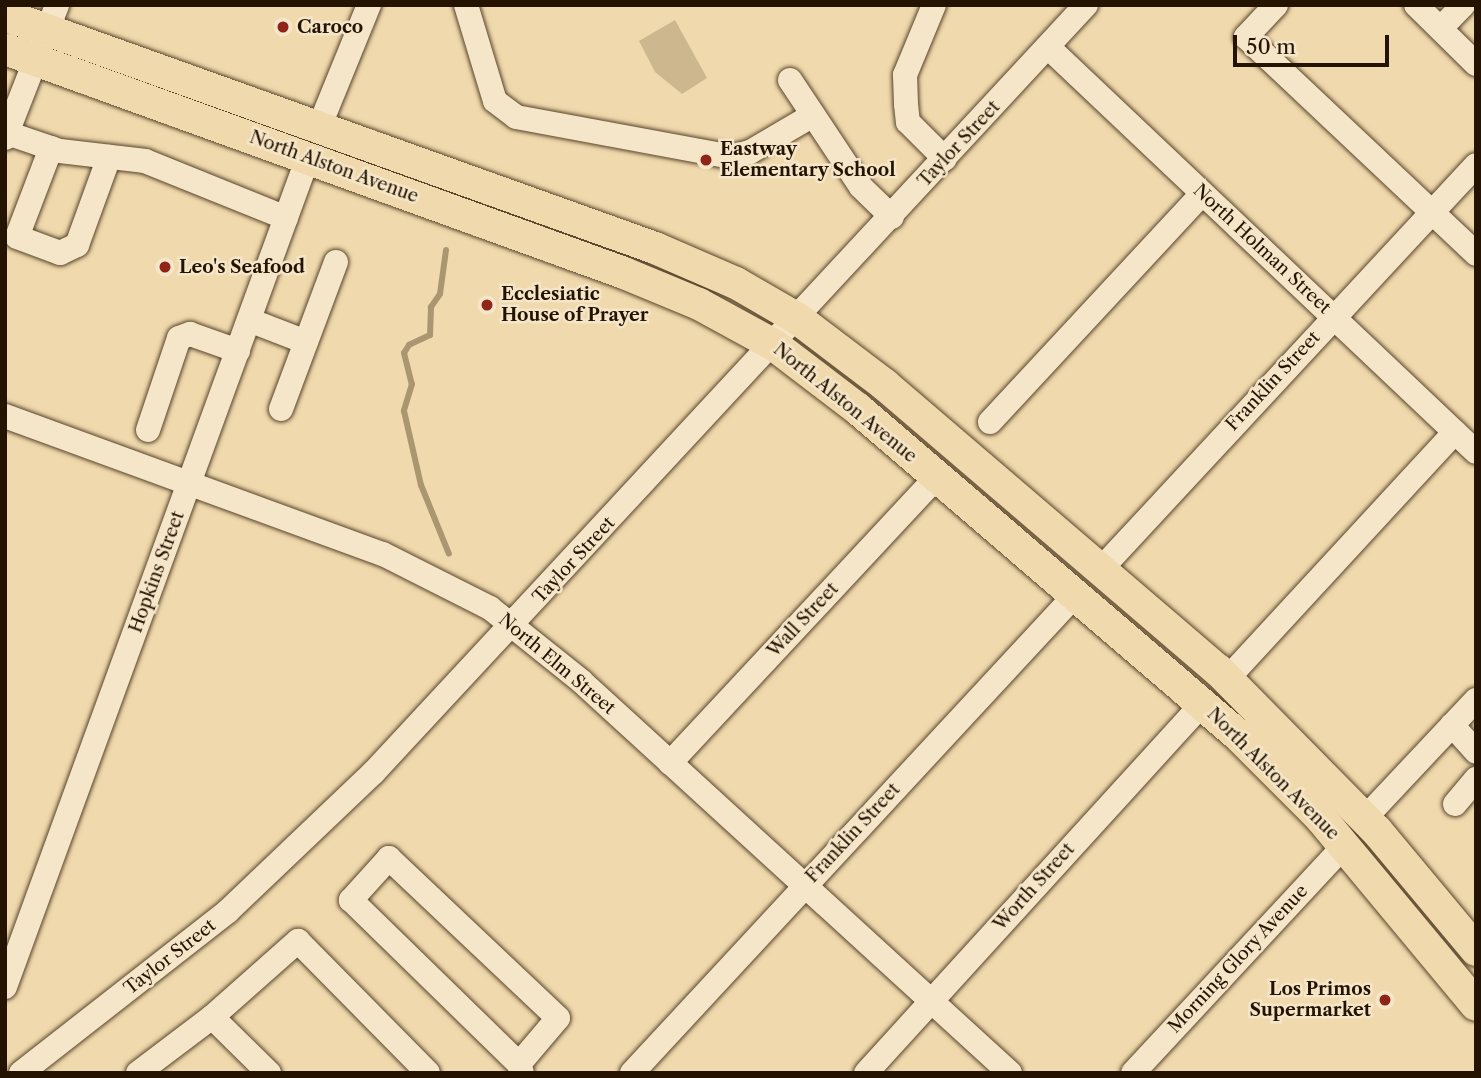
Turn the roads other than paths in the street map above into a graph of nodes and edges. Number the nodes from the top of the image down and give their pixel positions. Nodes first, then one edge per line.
1 (369, 5) edge
2 (466, 5) edge
3 (934, 5) edge
4 (1086, 5) edge
5 (1276, 5) edge
6 (1416, 5) edge
7 (1463, 5) edge
8 (5, 15) edge
9 (52, 17) edge
10 (1441, 29) junction
11 (1048, 47) junction
12 (5, 49) edge
13 (36, 60) junction
14 (1476, 64) edge
15 (790, 80) dead end
16 (813, 115) junction
17 (320, 125) junction
18 (6, 135) edge
19 (51, 148) junction
20 (109, 157) junction
21 (308, 157) junction
22 (945, 159) junction
23 (1476, 164) edge
24 (1202, 194) junction
25 (1430, 214) junction
26 (891, 217) junction
27 (286, 218) junction
28 (1476, 254) edge
29 (335, 262) dead end
30 (1333, 316) junction
31 (798, 319) junction
32 (249, 320) junction
33 (306, 342) junction
34 (774, 345) junction
35 (238, 351) junction
36 (281, 409) dead end
37 (5, 416) edge
38 (990, 422) dead end
39 (148, 430) dead end
40 (1455, 432) junction
41 (1476, 452) edge
42 (937, 477) junction
43 (190, 483) junction
44 (1101, 569) junction
45 (1076, 594) junction
46 (512, 625) junction
47 (1227, 678) junction
48 (1476, 700) edge
49 (1203, 703) junction
50 (1452, 725) junction
51 (1476, 752) edge
52 (670, 763) junction
53 (1476, 779) edge
54 (1455, 804) dead end
55 (1365, 818) junction
56 (1344, 846) junction
57 (804, 885) junction
58 (1476, 950) edge
59 (7, 975) edge
60 (931, 1000) junction
61 (1476, 1005) edge
62 (212, 1017) junction
63 (520, 1068) edge
64 (21, 1073) edge
65 (138, 1073) edge
66 (269, 1073) edge
67 (428, 1073) edge
68 (632, 1073) edge
69 (866, 1073) edge
70 (1010, 1073) edge
71 (1132, 1073) edge

1 - 17 street
2 - 16 street
3 - 22 street
4 - 11 street, Taylor Street
5 - 25 street
6 - 10 street
7 - 10 street
8 - 9 main road, North Alston Avenue
9 - 13 street
9 - 17 main road, North Alston Avenue
10 - 14 street
11 - 22 street, Taylor Street
11 - 24 street, North Holman Street
12 - 13 main road, North Alston Avenue
13 - 18 street
13 - 21 main road, North Alston Avenue
15 - 16 street
16 - 26 street
17 - 31 main road, North Alston Avenue
18 - 19 street
19 - 20 street
19 - 20 street
20 - 27 street
21 - 27 street, Hopkins Street
21 - 34 main road, North Alston Avenue
22 - 26 street, Taylor Street
23 - 25 street, Franklin Street
24 - 30 street, North Holman Street
24 - 38 street
25 - 28 street
25 - 30 street, Franklin Street
26 - 31 street, Taylor Street
27 - 32 street, Hopkins Street
29 - 33 street
30 - 40 street, North Holman Street
30 - 44 street, Franklin Street
31 - 34 street, Taylor Street
31 - 44 main road, North Alston Avenue
32 - 33 street
32 - 35 street, Hopkins Street
33 - 36 street
34 - 42 main road, North Alston Avenue
34 - 46 street, Taylor Street
35 - 39 street
35 - 43 street, Hopkins Street
37 - 43 street, North Elm Street
40 - 41 street, North Holman Street
40 - 47 street
42 - 45 main road, North Alston Avenue
42 - 52 street, Wall Street
43 - 46 street, North Elm Street
43 - 59 street, Hopkins Street
44 - 47 main road, North Alston Avenue
45 - 49 main road, North Alston Avenue
45 - 57 street, Franklin Street
46 - 52 street, North Elm Street
46 - 64 street, Taylor Street
47 - 55 main road, North Alston Avenue
48 - 50 street
49 - 56 main road, North Alston Avenue
49 - 60 street, Worth Street
50 - 51 street
50 - 55 street
52 - 57 street, North Elm Street
53 - 54 street
55 - 58 main road, North Alston Avenue
56 - 61 main road, North Alston Avenue
56 - 71 street, Morning Glory Avenue
57 - 60 street, North Elm Street
57 - 68 street, Franklin Street
60 - 69 street, Worth Street
60 - 70 street, North Elm Street
62 - 65 street
62 - 66 street
62 - 67 street
63 - 63 street

